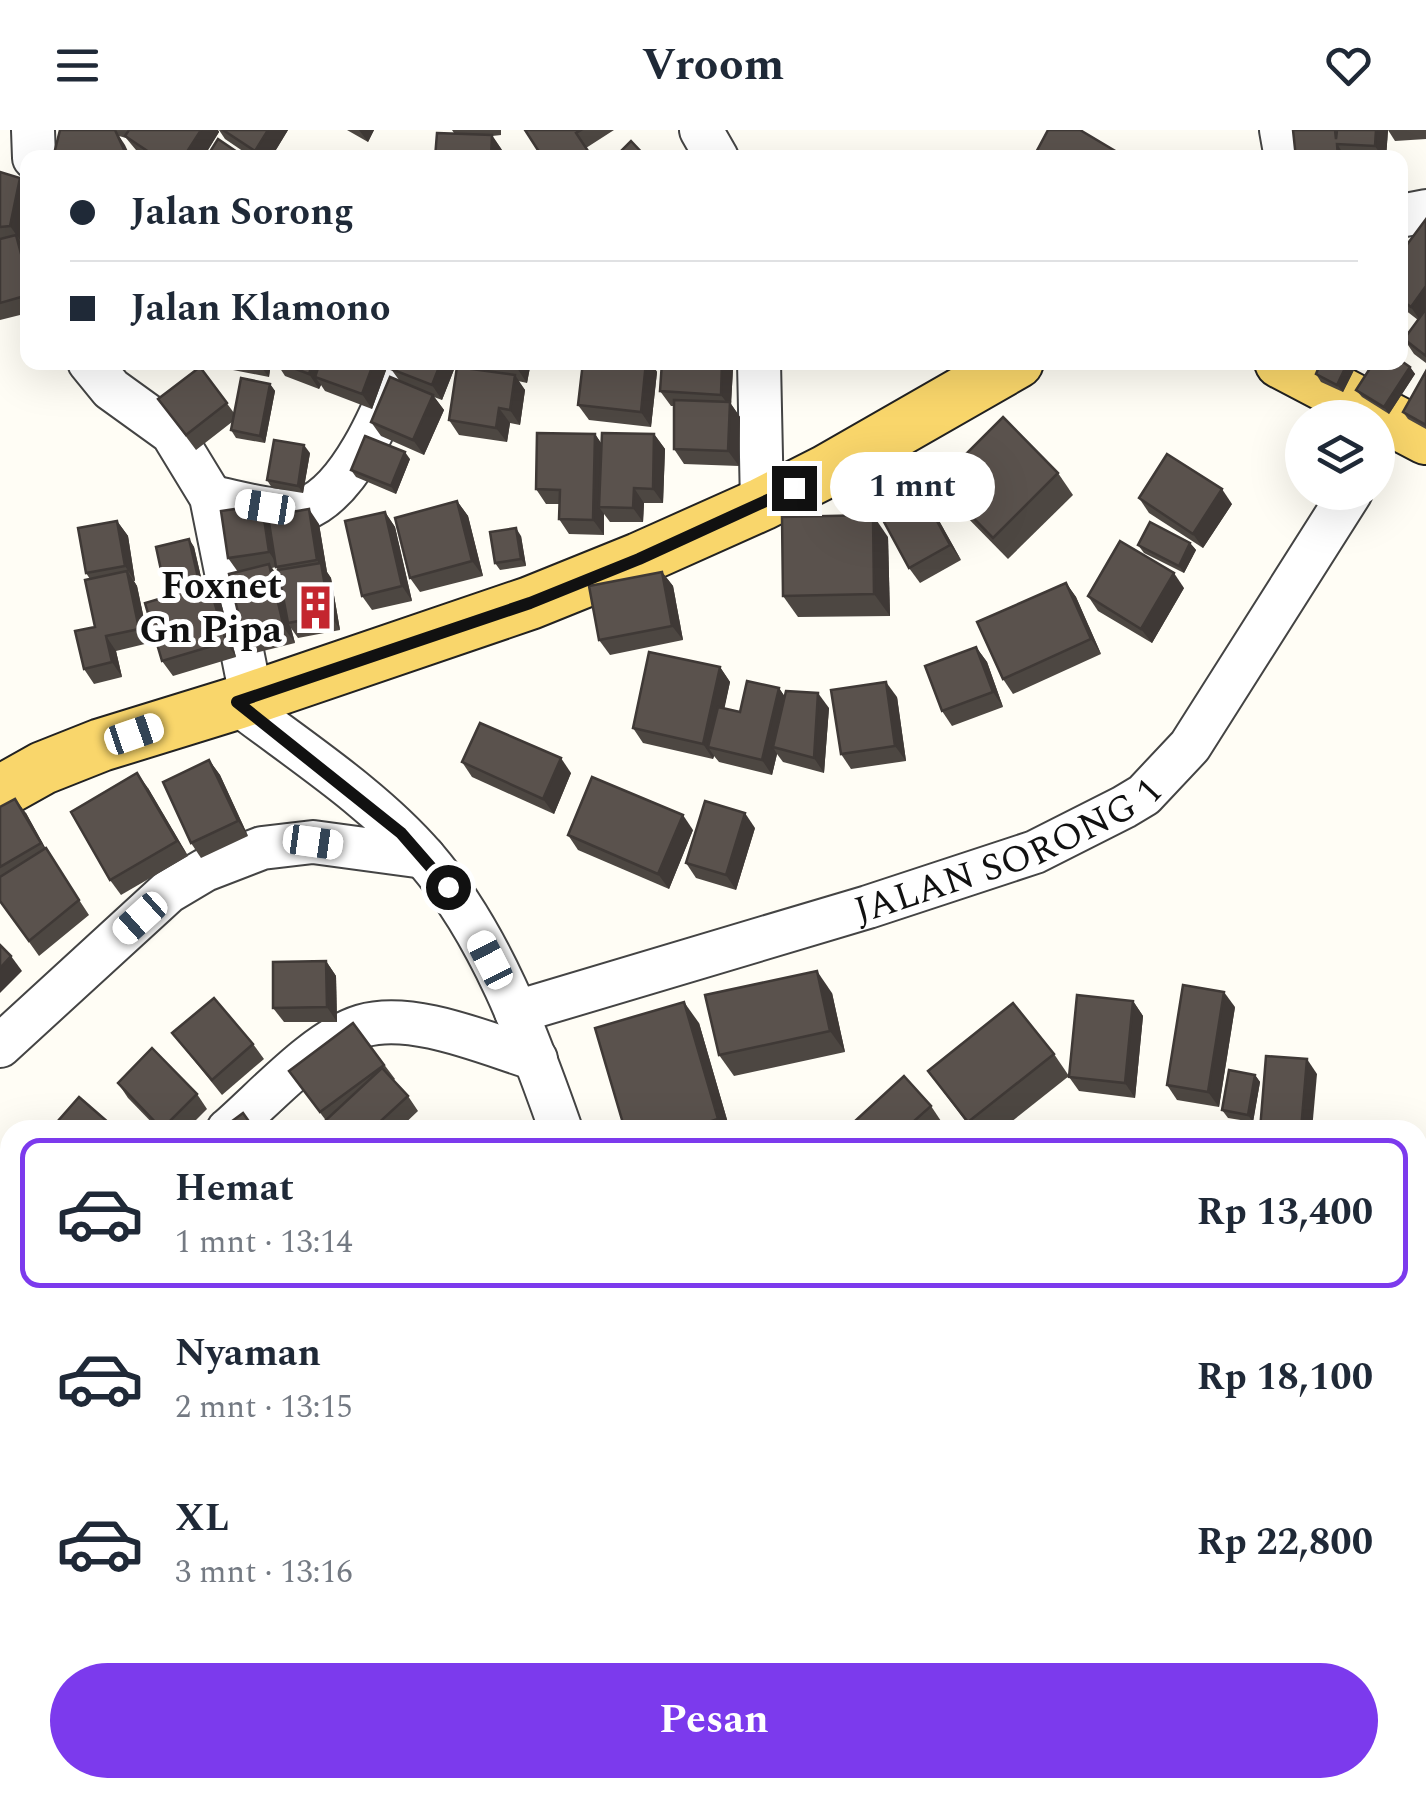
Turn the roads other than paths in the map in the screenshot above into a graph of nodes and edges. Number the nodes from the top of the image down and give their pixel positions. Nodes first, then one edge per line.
1 (96, 370) edge
2 (400, 370) edge
3 (759, 370) edge
4 (1003, 370) edge
5 (1294, 370) edge
6 (1399, 437) edge
7 (211, 498) junction
8 (762, 504) junction
9 (1340, 510) edge
10 (244, 699) junction
11 (0, 792) edge
12 (424, 857) junction
13 (516, 1012) junction
14 (0, 1046) edge
15 (536, 1058) junction
16 (239, 1120) edge
17 (557, 1120) edge

1 - 7 street
2 - 7 street
3 - 8 street
4 - 8 main road
5 - 6 main road
7 - 10 street
8 - 10 main road
9 - 13 street, JALAN SORONG 1
10 - 11 main road
10 - 12 street
12 - 13 street
12 - 14 street
13 - 15 street
15 - 16 street
15 - 17 street

